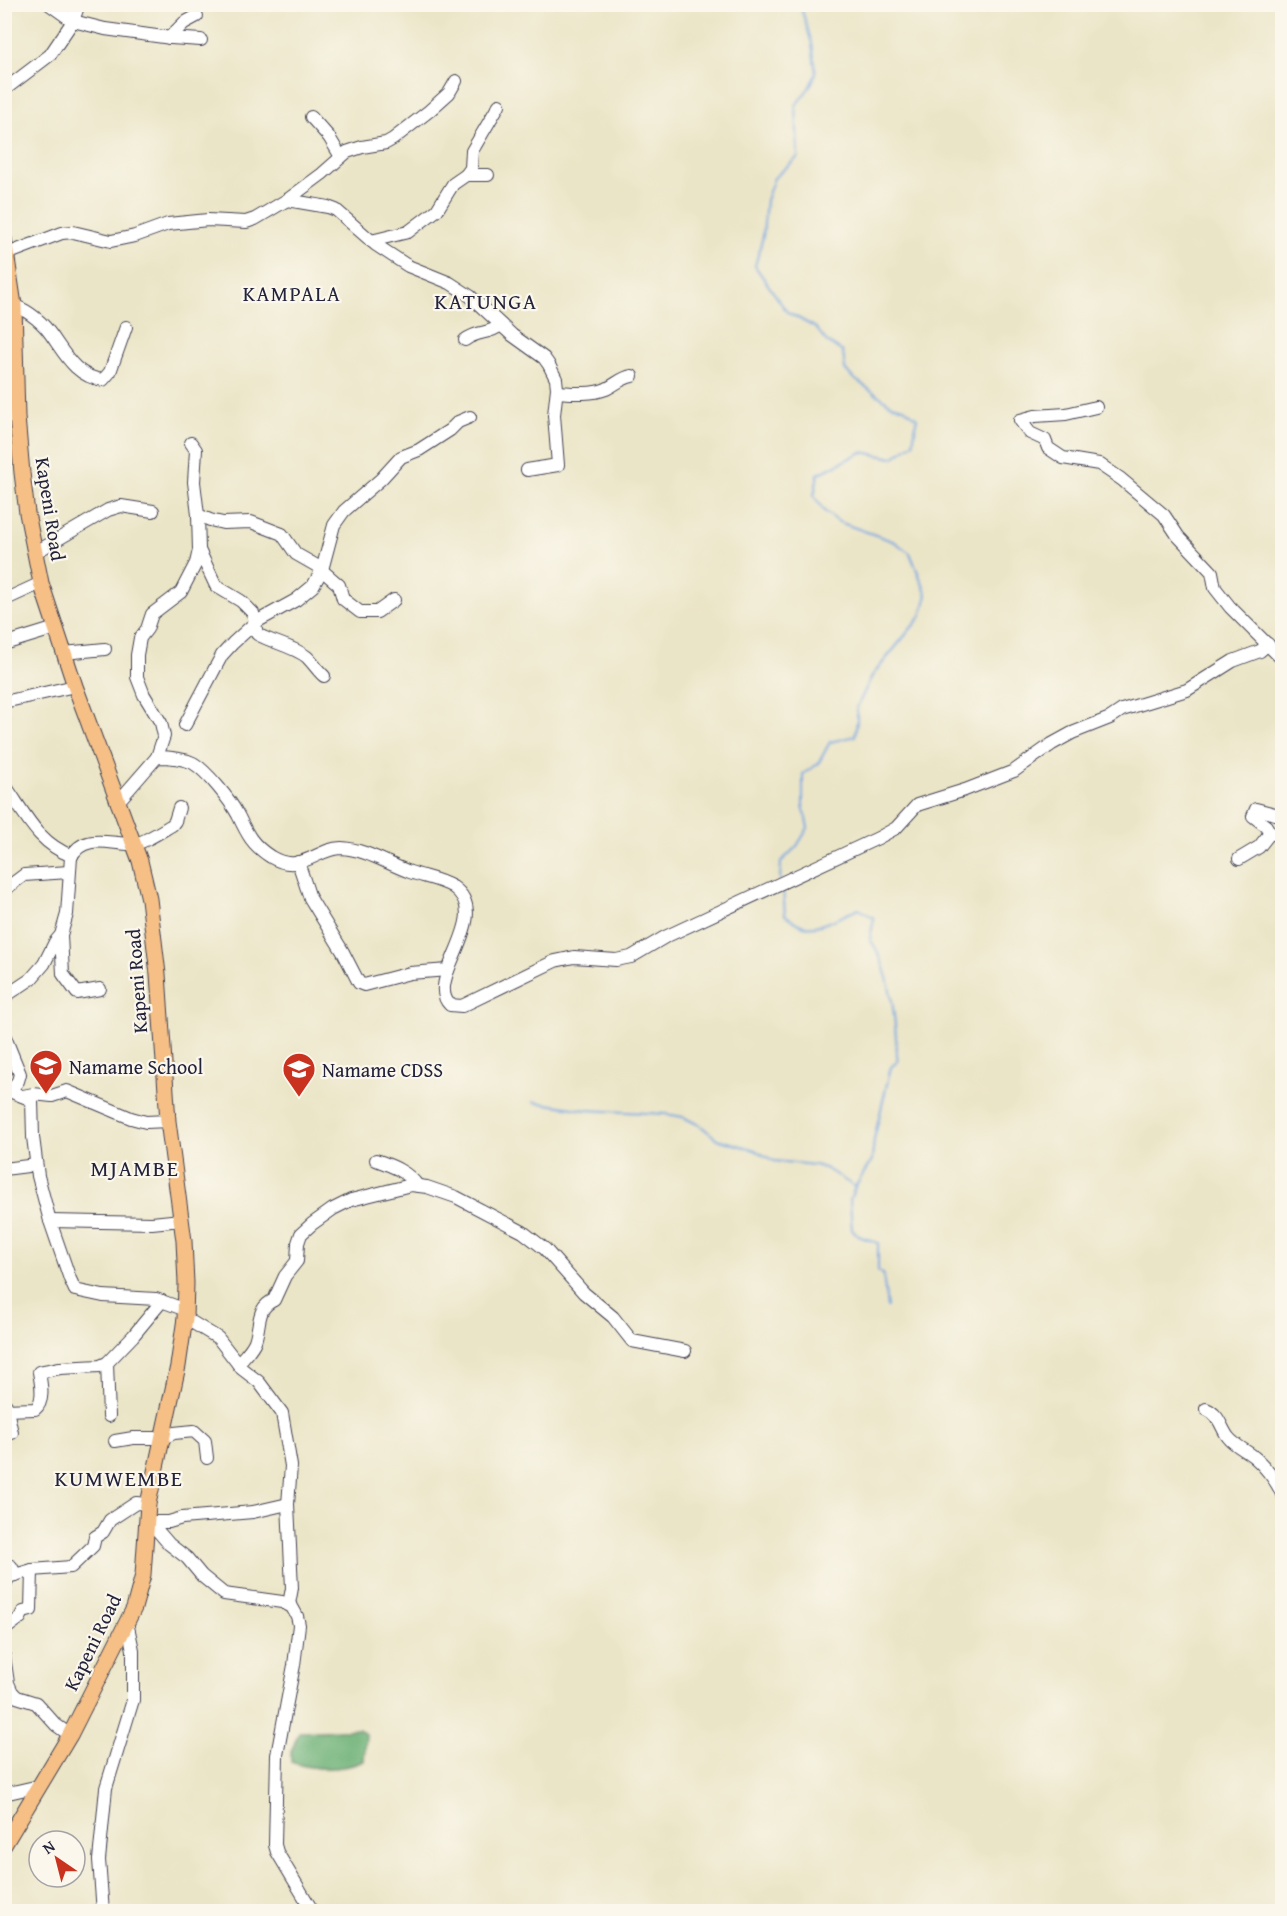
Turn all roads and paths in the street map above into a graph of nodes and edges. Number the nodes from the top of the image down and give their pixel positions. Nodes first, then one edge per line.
1 (49, 4) edge
2 (79, 4) edge
3 (197, 16) dead end
4 (73, 21) junction
5 (169, 38) junction
6 (201, 40) dead end
7 (456, 81) dead end
8 (4, 90) edge
9 (499, 105) dead end
10 (311, 117) dead end
11 (341, 157) junction
12 (466, 175) junction
13 (488, 175) dead end
14 (287, 200) junction
15 (371, 241) junction
16 (6, 246) edge
17 (9, 304) edge
18 (501, 325) junction
19 (126, 327) dead end
20 (465, 340) dead end
21 (632, 376) dead end
22 (557, 392) junction
23 (1096, 407) dead end
24 (11, 417) edge
25 (470, 417) dead end
26 (191, 443) dead end
27 (527, 470) dead end
28 (153, 511) dead end
29 (198, 514) junction
30 (199, 550) junction
31 (36, 552) junction
32 (321, 570) junction
33 (41, 583) junction
34 (4, 600) edge
35 (394, 600) dead end
36 (256, 622) junction
37 (56, 628) junction
38 (1268, 644) junction
39 (4, 645) edge
40 (105, 649) dead end
41 (64, 653) junction
42 (1282, 659) edge
43 (324, 676) dead end
44 (75, 686) junction
45 (4, 702) edge
46 (185, 725) dead end
47 (157, 757) junction
48 (4, 784) edge
49 (117, 803) junction
50 (179, 807) dead end
51 (1282, 813) edge
52 (1270, 833) junction
53 (1282, 836) edge
54 (134, 844) junction
55 (72, 856) junction
56 (1239, 859) dead end
57 (298, 862) junction
58 (69, 872) junction
59 (4, 890) edge
60 (61, 935) junction
61 (448, 970) junction
62 (100, 989) dead end
63 (4, 995) edge
64 (5, 1038) edge
65 (8, 1087) edge
66 (24, 1096) junction
67 (168, 1121) junction
68 (376, 1160) dead end
69 (36, 1165) junction
70 (4, 1169) edge
71 (417, 1186) junction
72 (181, 1220) junction
73 (50, 1221) junction
74 (162, 1301) junction
75 (185, 1314) junction
76 (685, 1351) dead end
77 (107, 1363) junction
78 (237, 1364) junction
79 (6, 1408) edge
80 (1206, 1409) dead end
81 (109, 1416) dead end
82 (12, 1433) dead end
83 (163, 1438) junction
84 (115, 1441) dead end
85 (207, 1458) dead end
86 (1282, 1494) edge
87 (148, 1504) junction
88 (288, 1504) junction
89 (149, 1522) junction
90 (4, 1565) edge
91 (32, 1570) junction
92 (16, 1575) junction
93 (4, 1588) edge
94 (289, 1604) junction
95 (127, 1622) junction
96 (4, 1630) edge
97 (4, 1656) edge
98 (70, 1735) junction
99 (39, 1786) junction
100 (4, 1794) edge
101 (4, 1845) edge
102 (312, 1910) dead end
103 (103, 1911) edge

1 - 4 street
2 - 4 street
3 - 5 street
4 - 5 street
4 - 8 street
5 - 6 street
7 - 11 street
9 - 12 street
10 - 11 street
11 - 14 street
12 - 13 street
12 - 15 street
14 - 15 street
14 - 16 street
15 - 18 street
16 - 17 main road, Kapeni Road
17 - 19 street
17 - 24 main road, Kapeni Road
18 - 20 street
18 - 22 street
21 - 22 street
22 - 27 street
23 - 38 street
24 - 31 main road, Kapeni Road
25 - 32 street
26 - 29 street
28 - 31 street
29 - 30 street
29 - 32 street
30 - 36 street
30 - 47 street
31 - 33 main road, Kapeni Road
32 - 35 street
32 - 36 street
33 - 34 street
33 - 37 main road, Kapeni Road
36 - 43 street
36 - 46 street
37 - 39 street
37 - 41 main road, Kapeni Road
38 - 42 street
38 - 61 street
40 - 41 street
41 - 44 main road, Kapeni Road
44 - 45 street
44 - 49 main road, Kapeni Road
47 - 49 street
47 - 57 street
48 - 55 street
49 - 54 main road, Kapeni Road
50 - 54 street
51 - 52 street
52 - 53 street
52 - 56 street
54 - 55 street
54 - 67 main road, Kapeni Road
55 - 58 street
57 - 61 street
57 - 61 street
58 - 59 street
58 - 60 street
60 - 62 street
60 - 63 street
64 - 65 street
65 - 66 street
66 - 67 street
66 - 69 street
67 - 72 main road, Kapeni Road
68 - 71 street
69 - 70 street
69 - 73 street
71 - 76 street
71 - 78 street
72 - 73 street
72 - 75 main road, Kapeni Road
73 - 74 street
74 - 75 street
74 - 77 street
75 - 78 street
75 - 83 main road, Kapeni Road
77 - 79 street
77 - 81 street
78 - 88 street
79 - 82 street
80 - 86 street
83 - 84 street
83 - 85 street
83 - 87 main road, Kapeni Road
87 - 89 main road, Kapeni Road
87 - 91 street
88 - 89 street
88 - 94 street
89 - 94 street
89 - 95 main road, Kapeni Road
90 - 92 street
91 - 92 street
91 - 96 street
92 - 93 street
94 - 102 street
95 - 98 main road, Kapeni Road
95 - 103 street
97 - 98 street
98 - 99 main road, Kapeni Road
99 - 100 street
99 - 101 main road, Kapeni Road

